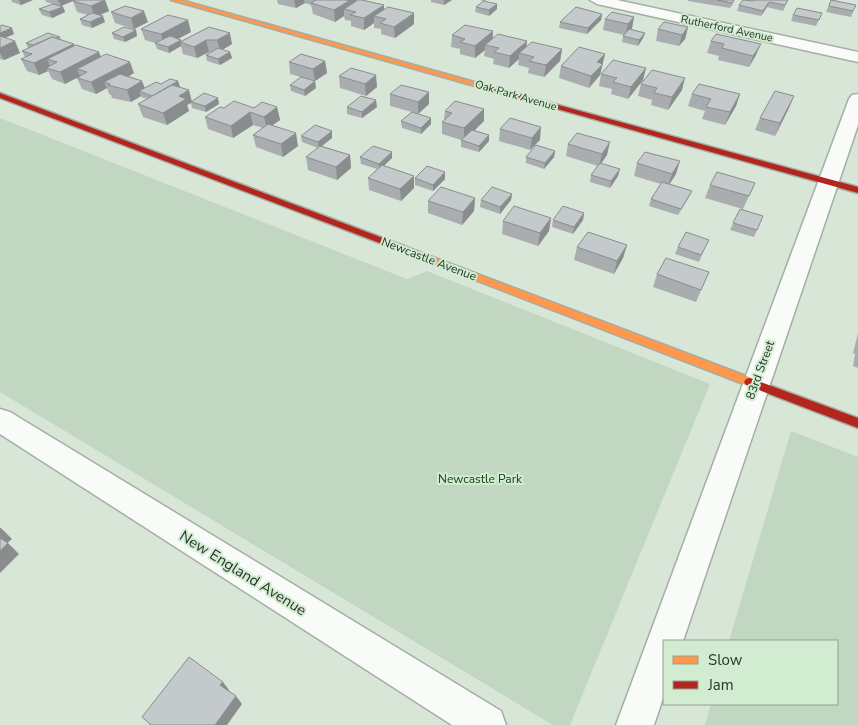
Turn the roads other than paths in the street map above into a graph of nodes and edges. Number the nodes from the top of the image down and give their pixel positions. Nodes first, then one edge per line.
1 (174, 0) edge
2 (597, 0) edge
3 (858, 56) edge
4 (0, 95) edge
5 (858, 99) edge
6 (829, 181) junction
7 (858, 190) edge
8 (755, 383) junction
9 (0, 420) edge
10 (858, 422) edge
11 (665, 640) edge
12 (663, 645) edge
13 (486, 725) edge
14 (635, 725) edge

1 - 6 street, Oak Park Avenue
2 - 3 street, Rutherford Avenue
4 - 8 street, Newcastle Avenue
5 - 6 street, 83rd Street
6 - 7 street, Oak Park Avenue
6 - 8 street, 83rd Street
8 - 10 street, Newcastle Avenue
8 - 11 street, 83rd Street
9 - 13 street, New England Avenue
12 - 14 street, 83rd Street

